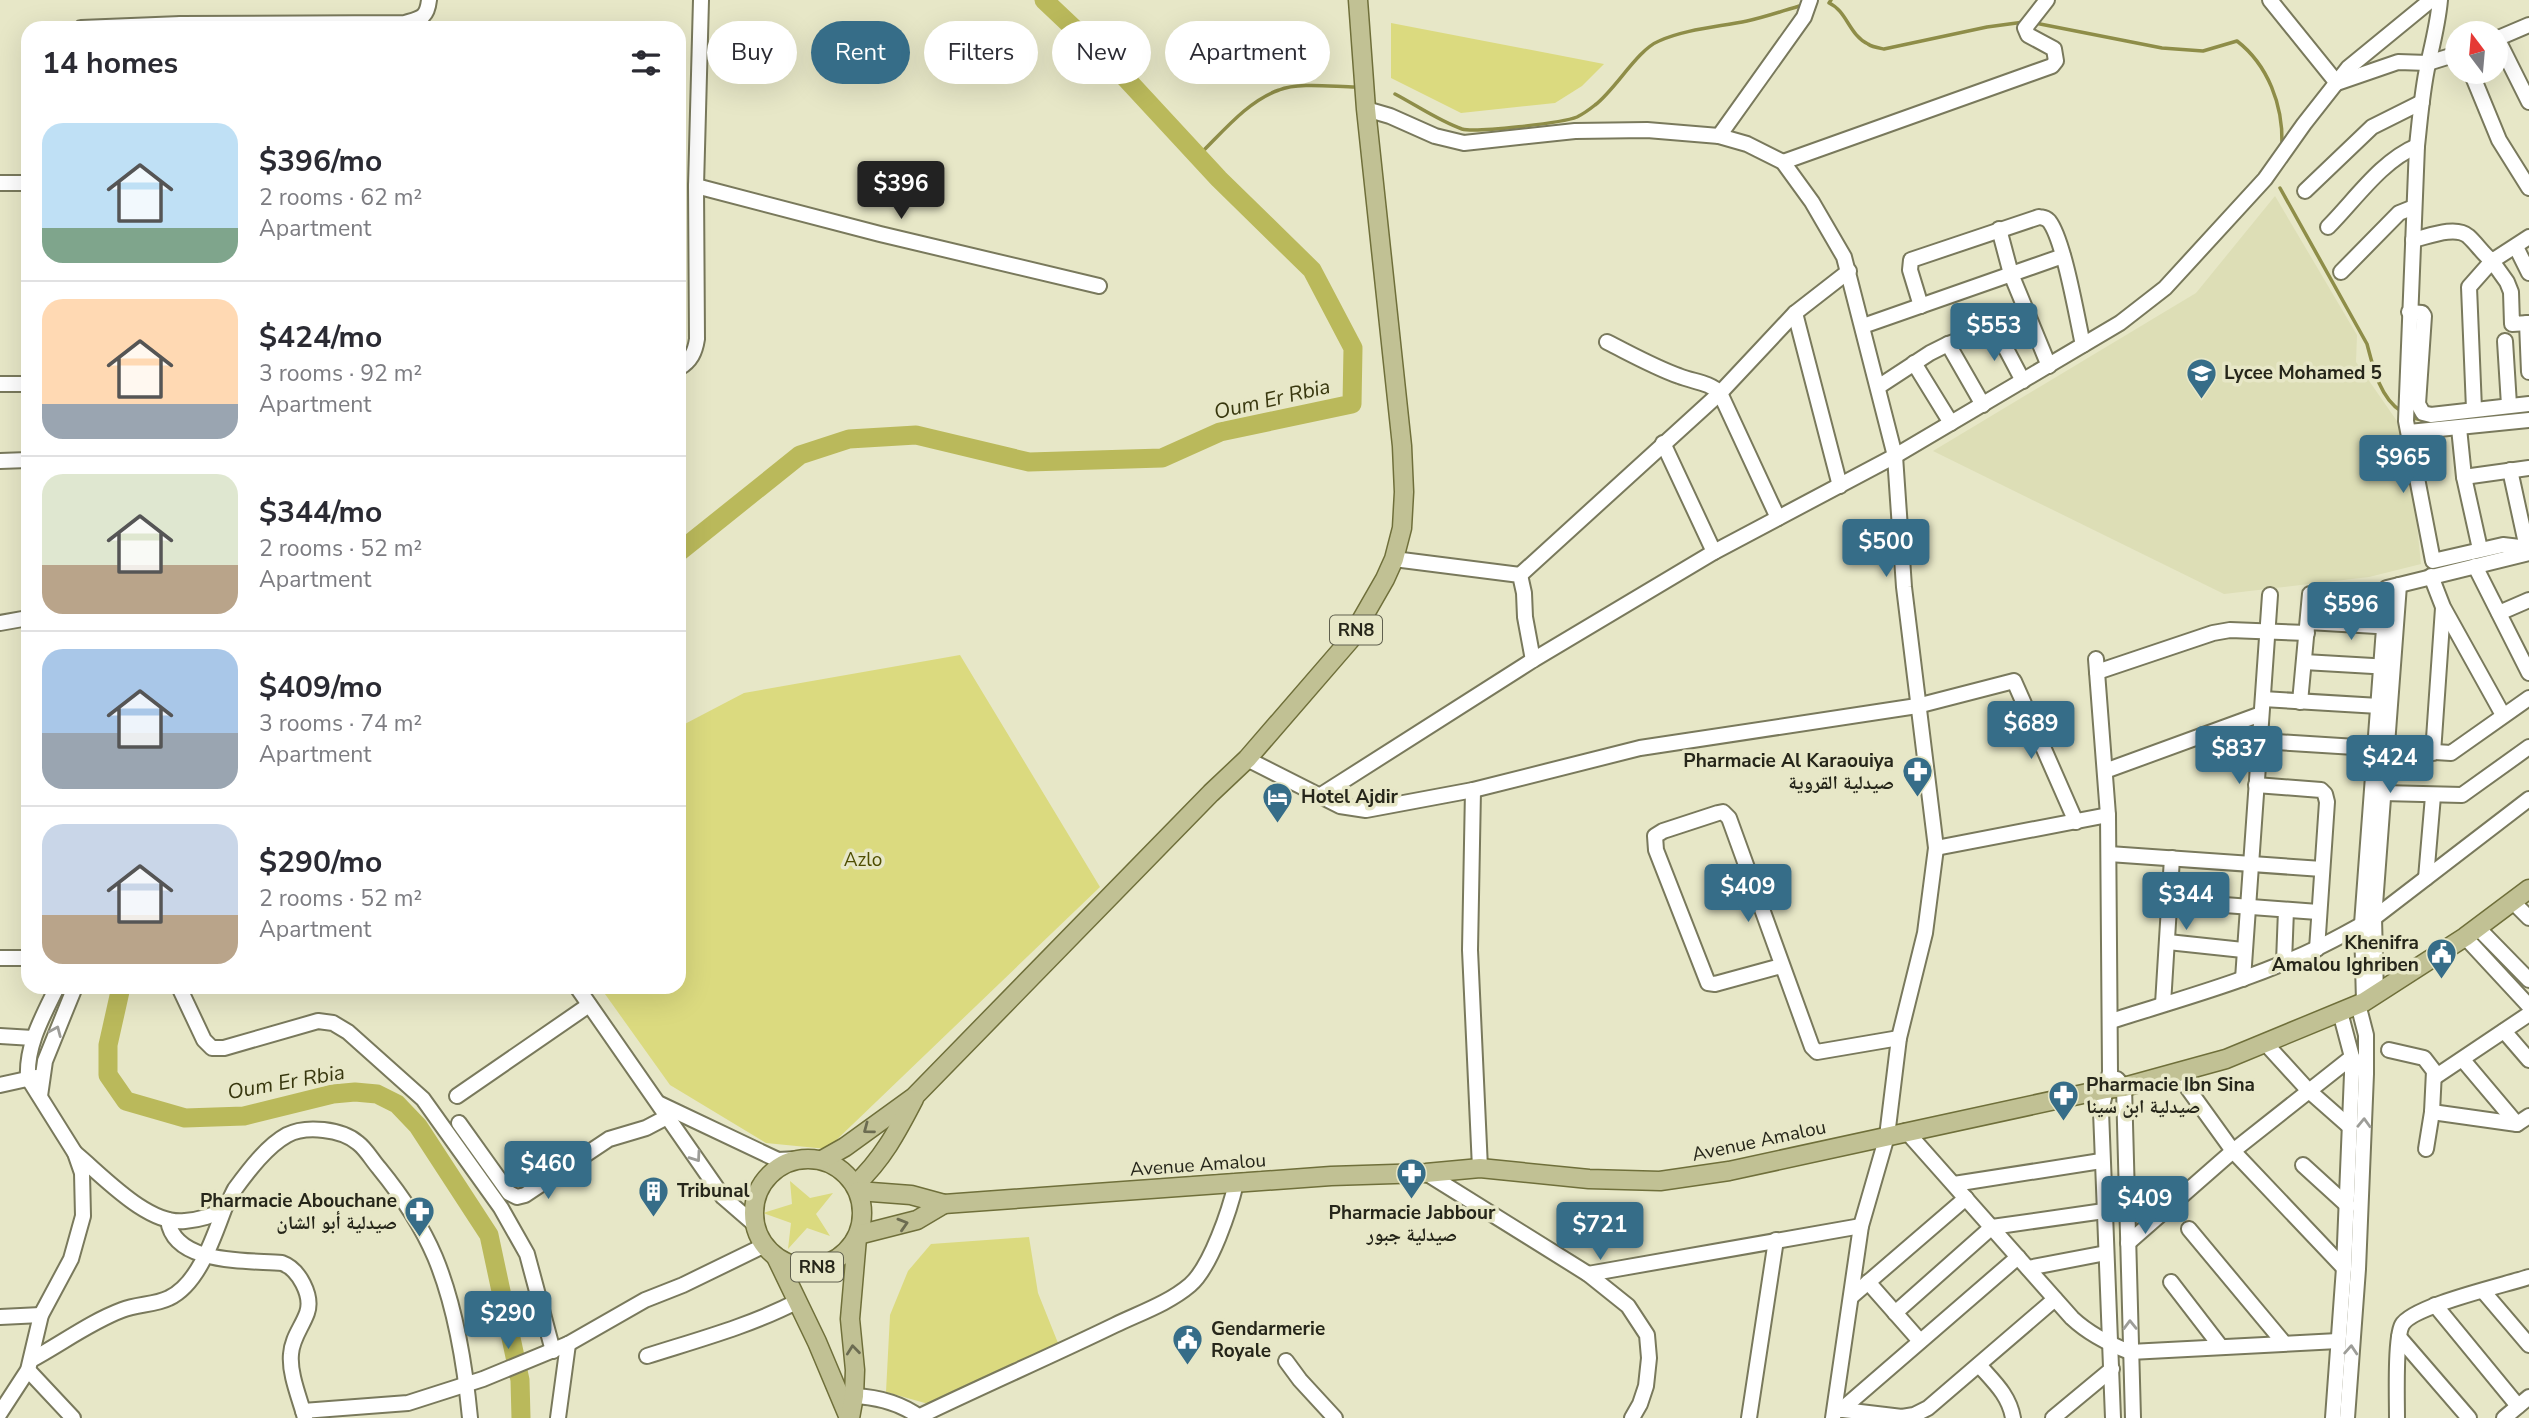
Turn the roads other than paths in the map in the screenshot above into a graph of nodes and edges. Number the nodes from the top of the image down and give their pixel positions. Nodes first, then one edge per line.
1 (429, 0) edge
2 (701, 0) edge
3 (1357, 0) edge
4 (2047, 0) edge
5 (2431, 0) edge
6 (2440, 0) edge
7 (2272, 1) edge
8 (1810, 3) edge
9 (410, 21) edge
10 (2529, 25) edge
11 (2508, 33) edge
12 (2445, 58) edge
13 (2508, 61) edge
14 (2428, 63) junction
15 (2336, 83) junction
16 (2476, 84) edge
17 (2422, 102) junction
18 (2529, 102) edge
19 (1366, 109) junction
20 (1719, 136) junction
21 (2417, 146) junction
22 (1783, 162) junction
23 (0, 183) edge
24 (21, 183) edge
25 (696, 186) junction
26 (2529, 188) edge
27 (2305, 191) dead end
28 (2414, 207) junction
29 (2328, 227) dead end
30 (1999, 229) junction
31 (2529, 237) edge
32 (2413, 240) junction
33 (2515, 247) junction
34 (2063, 256) junction
35 (2492, 261) junction
36 (1849, 271) junction
37 (2341, 272) dead end
38 (2529, 273) edge
39 (2011, 274) junction
40 (1099, 286) dead end
41 (1920, 306) junction
42 (2409, 312) junction
43 (1795, 313) junction
44 (2028, 316) junction
45 (2528, 323) edge
46 (1863, 326) junction
47 (1995, 328) junction
48 (2505, 341) dead end
49 (1607, 342) dead end
50 (1948, 344) junction
51 (2083, 345) junction
52 (1914, 363) junction
53 (686, 364) edge
54 (2049, 366) junction
55 (2529, 372) edge
56 (2023, 381) junction
57 (0, 384) edge
58 (21, 384) edge
59 (1878, 387) junction
60 (1720, 393) junction
61 (2509, 404) junction
62 (2529, 404) edge
63 (1983, 405) junction
64 (2474, 409) junction
65 (2407, 420) junction
66 (2529, 420) edge
67 (1951, 423) junction
68 (2459, 428) junction
69 (1663, 443) junction
70 (1895, 456) junction
71 (21, 460) edge
72 (0, 461) edge
73 (2529, 468) edge
74 (2510, 470) junction
75 (2464, 477) junction
76 (1840, 486) junction
77 (1778, 518) junction
78 (2480, 549) junction
79 (2528, 550) edge
80 (1714, 552) junction
81 (1394, 559) junction
82 (2475, 566) junction
83 (1520, 575) junction
84 (2431, 576) junction
85 (2270, 594) dead end
86 (2311, 594) dead end
87 (2529, 600) edge
88 (2443, 607) junction
89 (2499, 613) junction
90 (21, 619) edge
91 (0, 622) edge
92 (2390, 626) junction
93 (2307, 628) junction
94 (2267, 631) junction
95 (1533, 660) junction
96 (2304, 662) junction
97 (2387, 667) junction
98 (2529, 673) edge
99 (2529, 698) edge
100 (2300, 702) junction
101 (1917, 706) junction
102 (2262, 706) junction
103 (2379, 706) junction
104 (2503, 715) junction
105 (2260, 741) junction
106 (2529, 747) edge
107 (2381, 748) junction
108 (2433, 753) junction
109 (1247, 759) junction
110 (2105, 771) junction
111 (2256, 785) junction
112 (1474, 790) junction
113 (2384, 793) junction
114 (1321, 795) junction
115 (2433, 796) junction
116 (2529, 799) edge
117 (2108, 815) junction
118 (2076, 822) junction
119 (1936, 848) junction
120 (2109, 854) junction
121 (2172, 858) junction
122 (2250, 864) junction
123 (2322, 869) junction
124 (2426, 878) junction
125 (2529, 889) edge
126 (2171, 901) junction
127 (2513, 902) junction
128 (2248, 905) junction
129 (2286, 910) junction
130 (2318, 912) junction
131 (2529, 918) edge
132 (2368, 921) junction
133 (2472, 932) junction
134 (2168, 942) junction
135 (2317, 948) junction
136 (2243, 950) junction
137 (0, 958) edge
138 (21, 958) edge
139 (2284, 962) junction
140 (1781, 966) junction
141 (2243, 979) junction
142 (2529, 980) edge
143 (54, 994) edge
144 (72, 994) edge
145 (181, 994) edge
146 (582, 994) edge
147 (2366, 1001) junction
148 (2163, 1004) junction
149 (589, 1005) junction
150 (2529, 1006) edge
151 (2340, 1012) junction
152 (2529, 1014) edge
153 (2110, 1021) junction
154 (2504, 1031) junction
155 (0, 1036) edge
156 (33, 1038) junction
157 (1899, 1038) junction
158 (2266, 1044) junction
159 (2389, 1050) dead end
160 (2352, 1057) junction
161 (2463, 1060) junction
162 (2529, 1060) edge
163 (2176, 1072) junction
164 (34, 1077) junction
165 (2435, 1077) junction
166 (2108, 1080) junction
167 (0, 1085) edge
168 (2124, 1087) junction
169 (2308, 1090) junction
170 (457, 1096) dead end
171 (915, 1097) junction
172 (656, 1102) junction
173 (2432, 1112) junction
174 (667, 1116) junction
175 (2523, 1120) edge
176 (459, 1123) dead end
177 (2350, 1127) junction
178 (1906, 1131) junction
179 (1887, 1136) junction
180 (2426, 1149) dead end
181 (2233, 1151) junction
182 (75, 1153) junction
183 (798, 1159) junction
184 (822, 1160) junction
185 (2101, 1161) junction
186 (2303, 1165) dead end
187 (1480, 1168) junction
188 (1426, 1173) junction
189 (1236, 1183) junction
190 (1954, 1184) junction
191 (857, 1188) junction
192 (1966, 1198) junction
193 (944, 1204) junction
194 (2348, 1206) junction
195 (225, 1207) junction
196 (2104, 1211) junction
197 (168, 1220) junction
198 (754, 1223) junction
199 (1861, 1226) junction
200 (1992, 1227) junction
201 (2189, 1229) dead end
202 (857, 1237) junction
203 (1776, 1240) junction
204 (2128, 1243) junction
205 (763, 1246) junction
206 (2106, 1253) junction
207 (206, 1255) junction
208 (777, 1259) junction
209 (2023, 1263) junction
210 (2344, 1268) junction
211 (1588, 1275) junction
212 (2529, 1277) edge
213 (1868, 1282) junction
214 (2171, 1282) dead end
215 (2483, 1291) junction
216 (1851, 1297) junction
217 (2055, 1299) junction
218 (797, 1301) junction
219 (2435, 1304) junction
220 (1895, 1313) junction
221 (41, 1315) junction
222 (0, 1317) edge
223 (2399, 1337) junction
224 (1920, 1341) junction
225 (2338, 1341) junction
226 (2284, 1343) junction
227 (568, 1344) junction
228 (2111, 1345) junction
229 (2529, 1345) edge
230 (2221, 1347) junction
231 (2130, 1352) junction
232 (549, 1353) junction
233 (647, 1356) dead end
234 (1286, 1361) dead end
235 (30, 1365) junction
236 (1979, 1365) junction
237 (2112, 1369) junction
238 (467, 1385) junction
239 (854, 1396) junction
240 (2524, 1402) edge
241 (1836, 1412) edge
242 (0, 1413) edge
243 (304, 1414) edge
244 (919, 1417) edge
245 (1914, 1417) edge
246 (73, 1418) edge
247 (470, 1418) edge
248 (558, 1418) edge
249 (849, 1418) edge
250 (1335, 1418) edge
251 (1632, 1418) edge
252 (1749, 1418) edge
253 (2013, 1418) edge
254 (2053, 1418) edge
255 (2113, 1418) edge
256 (2133, 1418) edge
257 (2333, 1418) edge
258 (2347, 1418) edge
259 (2397, 1418) edge
260 (2469, 1418) edge
261 (2504, 1418) edge

1 - 9 street
2 - 25 street
3 - 19 main road, RN8
4 - 22 street
5 - 15 street
6 - 14 street
7 - 15 street
8 - 20 street
10 - 11 street
12 - 14 street
13 - 18 street
14 - 15 street
14 - 17 street
15 - 51 street
16 - 26 street
17 - 21 street
17 - 27 street
19 - 20 street
19 - 81 main road, RN8
20 - 22 street
21 - 28 street
21 - 29 street
22 - 36 street
23 - 24 street
25 - 40 street
25 - 53 street
28 - 32 street
28 - 37 street
30 - 34 street
30 - 39 street
30 - 41 street
31 - 33 street
32 - 35 street
32 - 42 street
33 - 35 street
33 - 38 street
34 - 39 street
34 - 51 street
35 - 45 street
35 - 64 street
36 - 43 street
36 - 46 street
39 - 41 street
39 - 44 street
41 - 46 street
42 - 64 street
42 - 65 street
43 - 60 street
43 - 76 street
44 - 47 street
44 - 54 street
45 - 55 street
46 - 59 street
47 - 50 street
47 - 56 street
48 - 61 street
49 - 60 street
50 - 52 street
50 - 63 street
51 - 54 street
52 - 59 street
52 - 67 street
54 - 56 street
56 - 63 street
57 - 58 street
59 - 70 street
60 - 69 street
60 - 77 street
61 - 62 street
61 - 64 street
63 - 67 street
65 - 68 street
65 - 78 street
66 - 68 street
67 - 70 street
68 - 75 street
69 - 80 street
69 - 83 street
70 - 76 street
70 - 101 street
71 - 72 street
73 - 74 street
74 - 75 street
74 - 79 street
75 - 78 street
76 - 77 street
77 - 80 street
78 - 79 street
79 - 82 street
80 - 95 street
81 - 83 street
81 - 109 main road, RN8
82 - 84 street
82 - 89 street
83 - 95 street
84 - 88 street
84 - 92 street
85 - 94 street
86 - 93 street
87 - 89 street
88 - 104 street
88 - 108 street
89 - 98 street
90 - 91 street
92 - 93 street
92 - 97 street
93 - 94 street
93 - 96 street
94 - 102 street
94 - 110 street
95 - 114 street
96 - 97 street
96 - 100 street
97 - 103 street
97 - 107 street
99 - 104 street
100 - 102 street
100 - 103 street
101 - 112 street
101 - 118 street
101 - 119 street
102 - 105 street
102 - 110 street
103 - 107 street
104 - 108 street
105 - 107 street
105 - 111 street
106 - 115 street
107 - 108 street
107 - 113 street
107 - 132 street
109 - 114 street
109 - 171 main road, RN8
110 - 117 street
111 - 122 street
111 - 123 street
112 - 114 street
112 - 187 street
113 - 115 street
113 - 132 street
115 - 124 street
116 - 124 street
117 - 118 street
117 - 120 street
118 - 119 street
119 - 157 street
120 - 121 street
120 - 153 street
121 - 122 street
121 - 126 street
122 - 123 street
122 - 128 street
123 - 130 street
124 - 132 street
125 - 127 main road, Avenue Amalou
126 - 128 street
126 - 134 street
127 - 131 street
127 - 133 main road, Avenue Amalou
128 - 129 street
128 - 136 street
129 - 130 street
129 - 139 street
130 - 135 street
132 - 135 street
132 - 147 street
133 - 142 street
133 - 147 main road, Avenue Amalou
133 - 150 street
134 - 136 street
134 - 148 street
135 - 139 street
136 - 141 street
137 - 138 street
139 - 141 street
140 - 140 street
140 - 157 street
141 - 148 street
143 - 156 street
164 -> 144 street
145 - 232 street
146 - 149 street
147 - 151 main road, Avenue Amalou
258 -> 147 street
148 - 153 street
149 - 170 street
149 - 172 street
151 - 158 main road, Avenue Amalou
151 - 160 street
152 - 154 street
153 - 166 street
154 - 161 street
154 - 162 street
155 - 156 street
156 - 164 street
157 - 179 street
158 - 163 main road, Avenue Amalou
158 - 169 street
159 - 165 street
160 - 169 street
160 - 177 street
161 - 165 street
161 - 175 street
163 - 168 main road, Avenue Amalou
163 - 181 street
164 - 167 street
164 - 182 street
165 - 173 street
166 - 168 main road, Avenue Amalou
166 - 178 main road, Avenue Amalou
166 - 185 street
168 - 204 street
169 - 177 street
169 - 181 street
171 -> 184 main road, RN8
171 - 191 main road, RN8
172 - 174 street
172 - 183 street
173 - 175 street
173 - 180 street
174 - 176 street
174 -> 198 street
177 - 194 street
178 - 179 main road, Avenue Amalou
178 - 190 street
179 - 187 main road, Avenue Amalou
179 - 199 street
181 - 204 street
181 - 210 street
182 - 197 street
182 - 221 street
183 - 184 main road
183 - 198 main road, RN8
184 - 191 main road
185 - 190 street
185 - 196 street
186 - 194 street
187 - 188 main road, Avenue Amalou
188 - 189 main road, Avenue Amalou
188 - 211 street
189 - 193 main road, Avenue Amalou
189 - 244 street
190 - 192 street
191 - 193 main road
191 - 202 main road, RN8
192 - 200 street
192 - 213 street
202 -> 193 main road
194 - 210 street
195 - 197 street
195 - 207 street
195 - 238 street
196 - 200 street
196 - 206 street
197 - 207 street
198 - 205 main road, RN8
199 - 203 street
199 - 216 street
200 - 209 street
200 - 220 street
201 - 226 street
202 - 208 main road, RN8
239 -> 202 main road, RN8
203 - 211 street
203 - 252 street
231 -> 204 street
205 - 208 main road, RN8
205 - 227 street
206 - 209 street
206 - 228 street
207 - 235 street
207 - 243 street
208 - 218 main road, RN8
209 - 217 street
209 - 224 street
210 - 225 street
211 - 251 street
212 - 215 street
213 - 216 street
213 - 220 street
214 - 230 street
215 - 219 street
215 - 229 street
216 - 241 street
217 - 228 street
217 - 236 street
218 - 233 street
218 - 249 main road, RN8
219 - 223 street
219 - 240 street
220 - 224 street
221 - 222 street
221 - 235 street
223 - 259 street
223 - 260 street
224 - 241 street
225 - 226 street
225 - 257 street
226 - 230 street
227 - 232 street
227 - 248 street
228 - 231 street
228 - 237 street
230 - 231 street
231 - 256 street
232 - 238 street
234 - 250 street
235 - 242 street
235 - 246 street
236 - 245 street
236 - 253 street
237 - 254 street
237 - 255 street
238 - 243 street
238 - 247 street
239 - 244 street
239 - 249 main road, RN8
240 - 261 street
241 - 245 street

